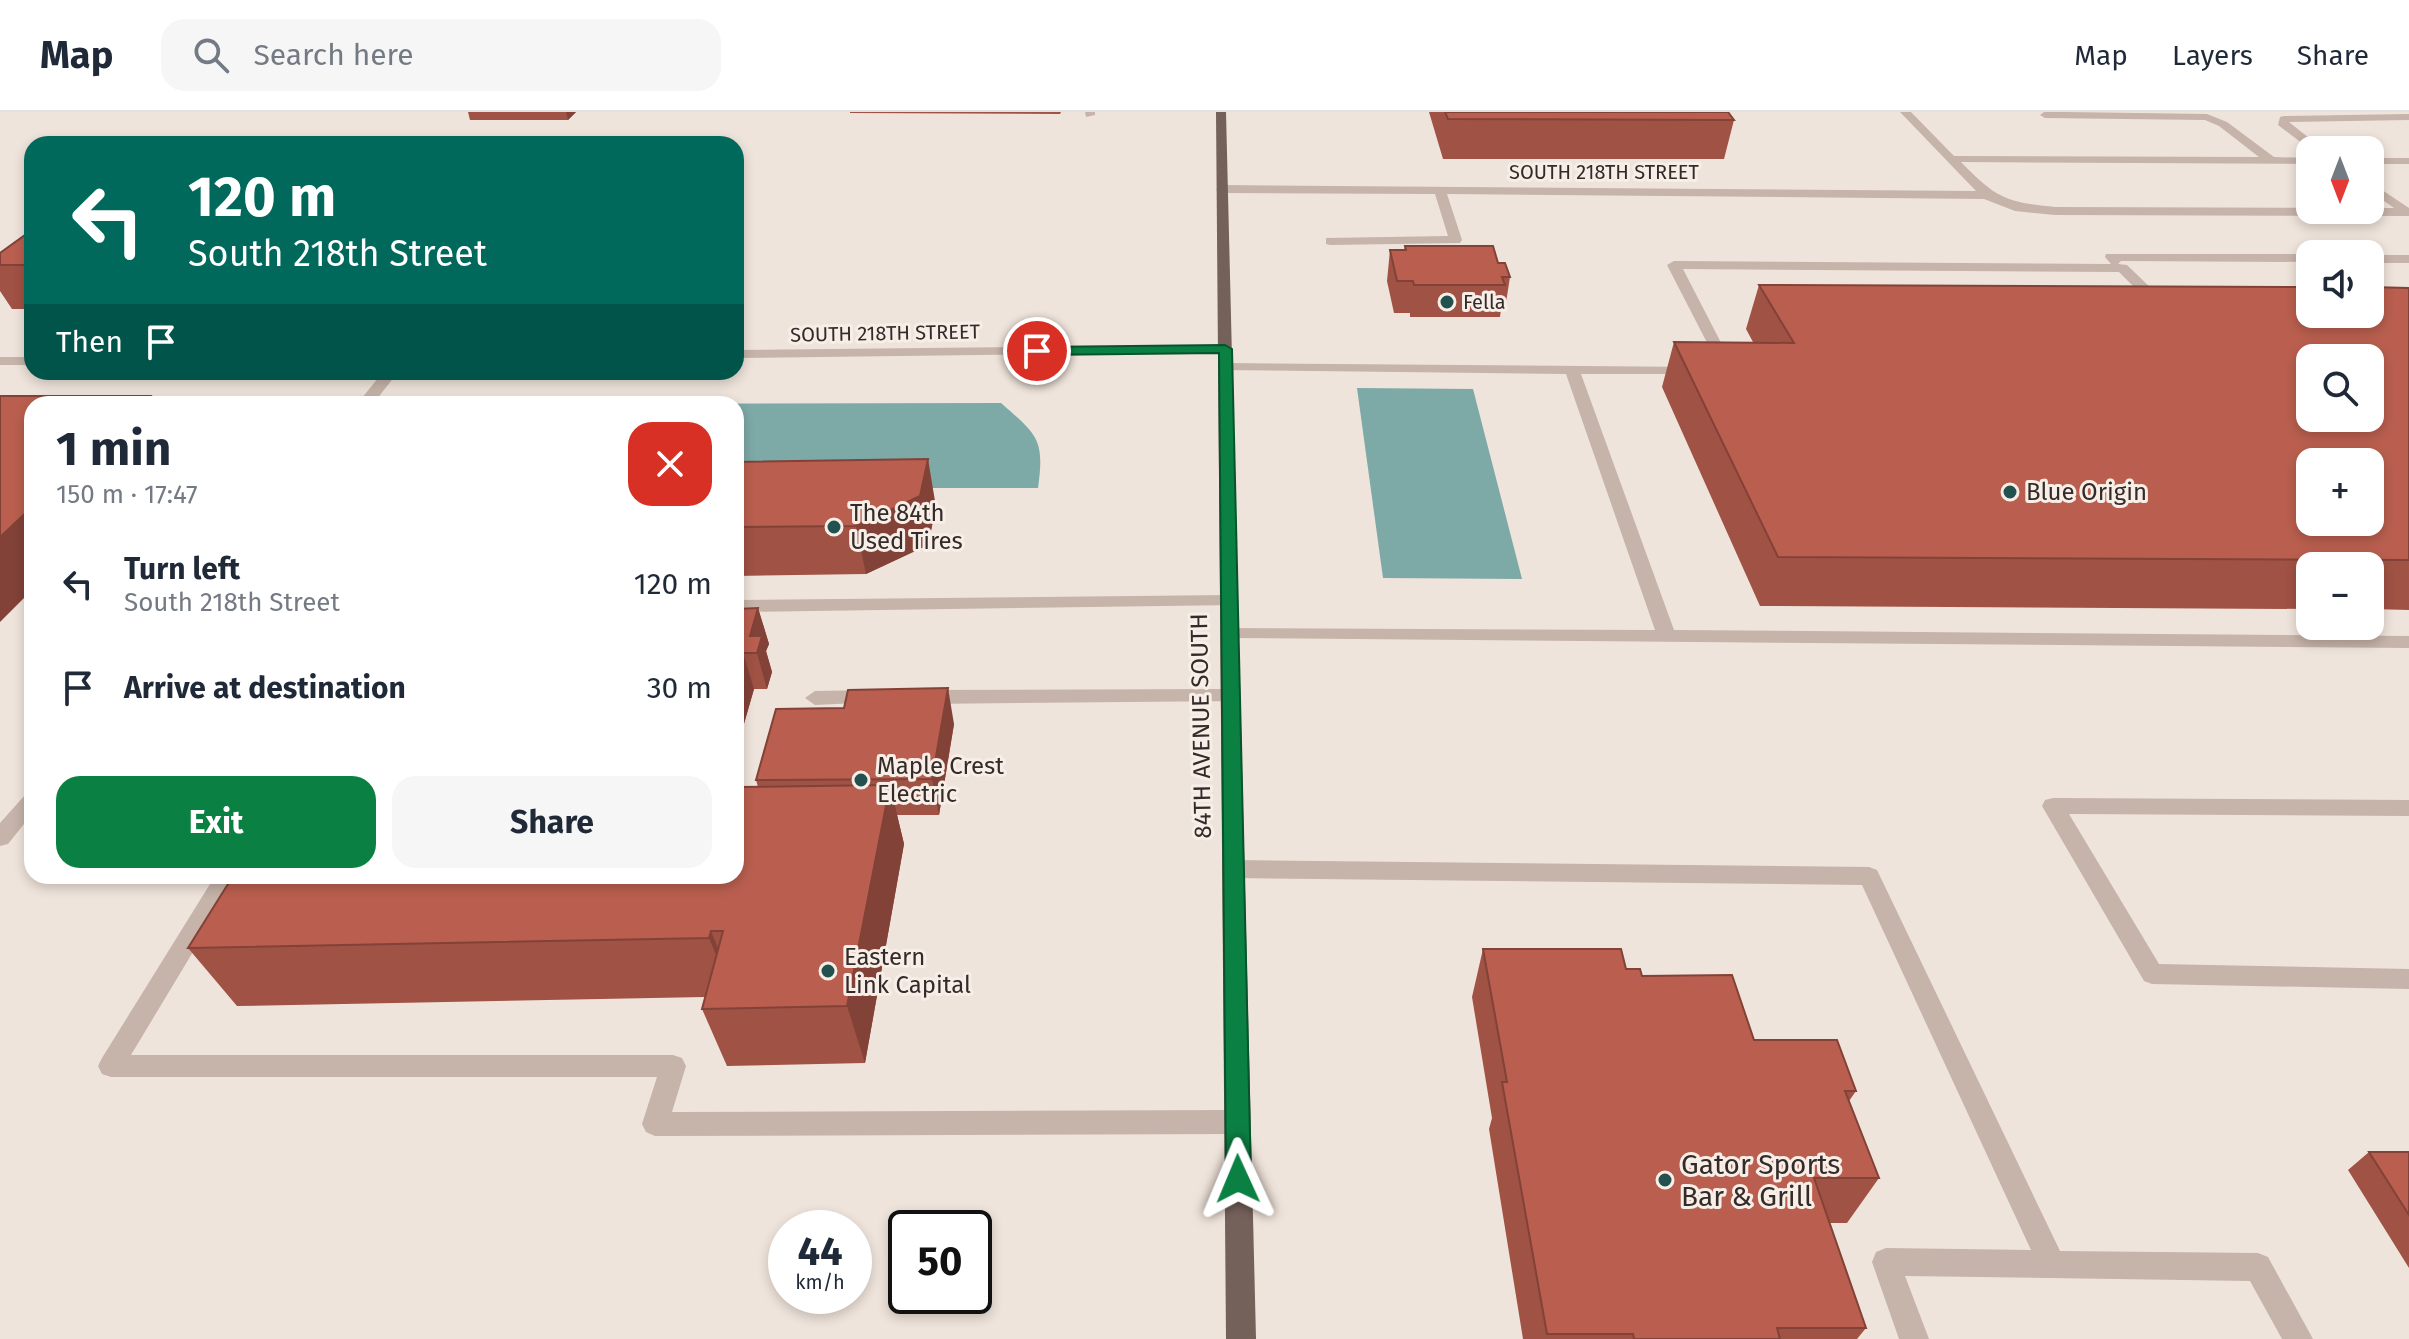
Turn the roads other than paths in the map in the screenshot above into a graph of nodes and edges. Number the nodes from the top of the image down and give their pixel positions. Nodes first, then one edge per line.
1 (1221, 112) edge
2 (1905, 112) edge
3 (2045, 115) dead end
4 (2409, 117) edge
5 (2298, 136) edge
6 (1951, 159) junction
7 (2270, 160) junction
8 (2296, 161) edge
9 (2384, 161) edge
10 (2409, 161) edge
11 (1222, 189) junction
12 (1440, 191) junction
13 (1986, 195) junction
14 (2384, 196) edge
15 (2408, 212) edge
16 (1330, 241) dead end
17 (2296, 258) edge
18 (2384, 259) edge
19 (2409, 259) edge
20 (2122, 268) junction
21 (2182, 295) edge
22 (744, 354) edge
23 (1225, 358) junction
24 (0, 361) edge
25 (24, 361) edge
26 (1572, 369) junction
27 (384, 380) edge
28 (372, 396) edge
29 (1230, 601) junction
30 (744, 606) edge
31 (1229, 632) junction
32 (1667, 636) junction
33 (2409, 642) edge
34 (1231, 696) junction
35 (815, 698) dead end
36 (2409, 808) edge
37 (24, 810) edge
38 (0, 838) edge
39 (1233, 869) junction
40 (222, 884) edge
41 (2409, 979) edge
42 (1237, 1122) junction
43 (2051, 1263) junction
44 (1241, 1339) edge
45 (1914, 1339) edge
46 (2298, 1339) edge

1 - 11 main road, 84TH AVENUE SOUTH
2 - 6 street
3 - 7 street
4 - 5 street
6 - 7 street
6 - 13 street
7 - 8 street
9 - 10 street
11 - 12 street, SOUTH 218TH STREET
11 - 23 main road, 84TH AVENUE SOUTH
12 - 13 street, SOUTH 218TH STREET
12 - 16 street
13 - 15 street
14 - 15 street
17 - 20 street
18 - 19 street
20 - 21 street
20 - 26 street, SOUTH 218TH STREET
22 - 23 street, SOUTH 218TH STREET
23 - 26 street, SOUTH 218TH STREET
23 - 29 main road, 84TH AVENUE SOUTH
24 - 25 street
26 - 32 street
27 - 28 street
29 - 30 street
29 - 31 main road, 84TH AVENUE SOUTH
31 - 32 street
31 - 34 main road, 84TH AVENUE SOUTH
32 - 33 street
34 - 35 street
34 - 39 main road, 84TH AVENUE SOUTH
36 - 41 street
37 - 38 street
39 - 42 main road, 84TH AVENUE SOUTH
39 - 43 street
40 - 42 street
42 - 44 main road, 84TH AVENUE SOUTH
43 - 45 street
43 - 46 street

